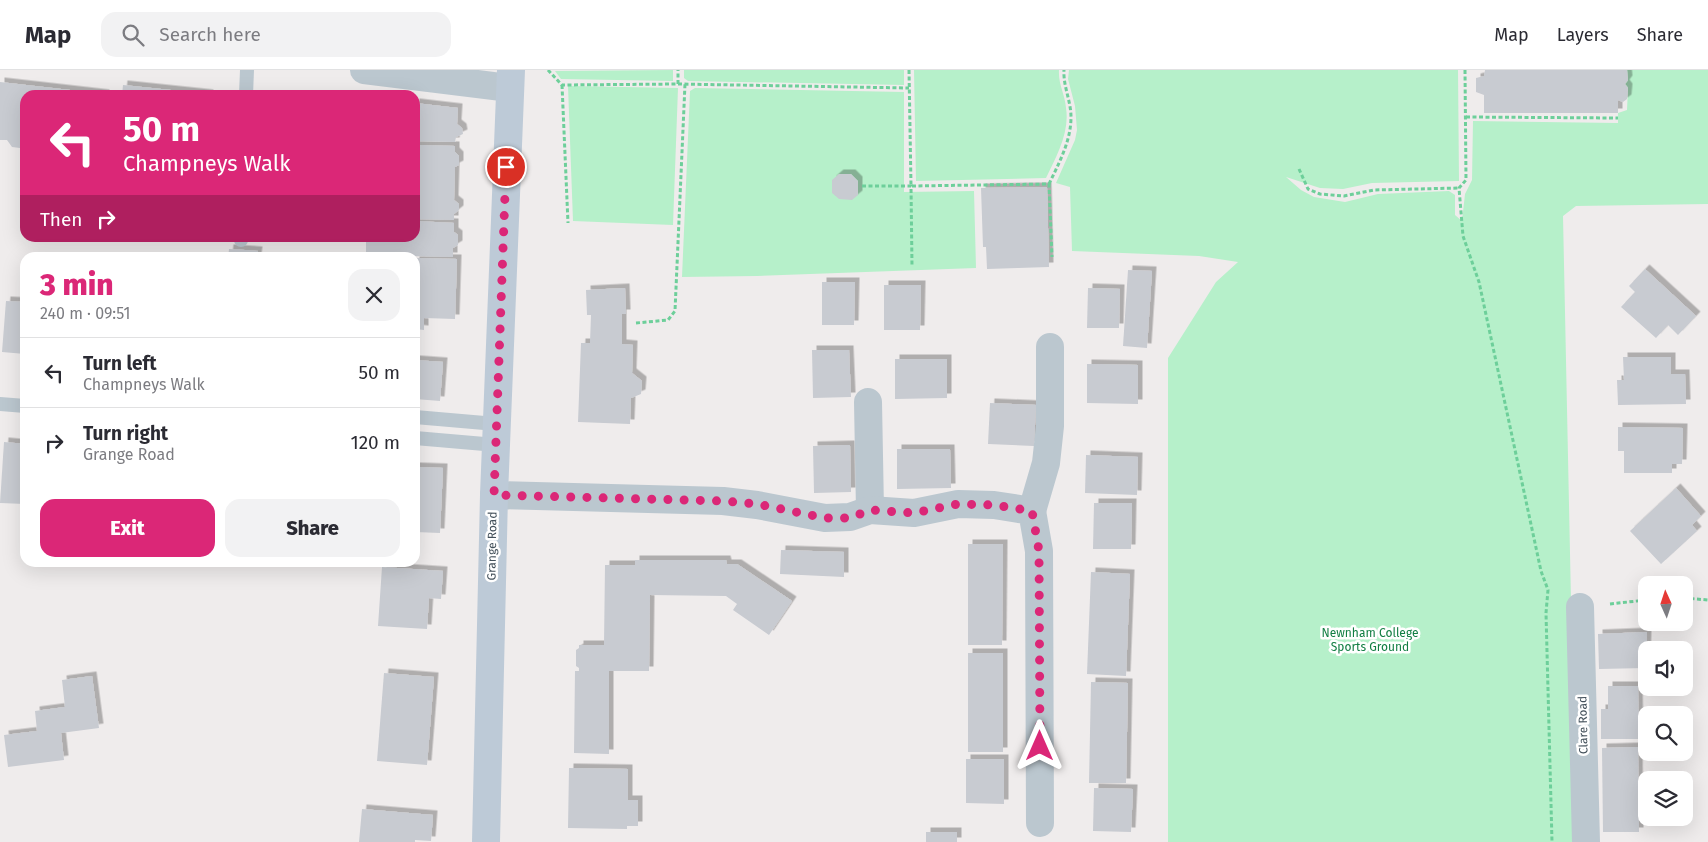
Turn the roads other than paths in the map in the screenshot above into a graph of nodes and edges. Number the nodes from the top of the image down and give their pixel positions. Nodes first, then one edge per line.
1 (247, 70) edge
2 (364, 70) edge
3 (510, 79) edge
4 (246, 90) edge
5 (1050, 347) dead end
6 (868, 402) dead end
7 (0, 404) edge
8 (20, 406) edge
9 (420, 419) edge
10 (496, 434) junction
11 (420, 438) edge
12 (494, 495) junction
13 (870, 510) junction
14 (1032, 511) junction
15 (1580, 608) road end
16 (1040, 823) dead end
17 (486, 842) edge
18 (1586, 842) edge

1 - 4 lane
2 - 3 street
3 - 10 street, Grange Road
5 - 14 street
6 - 13 street
7 - 8 lane
9 - 10 lane
10 - 11 lane
10 - 12 street, Grange Road
12 - 13 street
12 - 17 street, Grange Road
13 - 14 street
14 - 16 street
15 - 18 street, Clare Road

